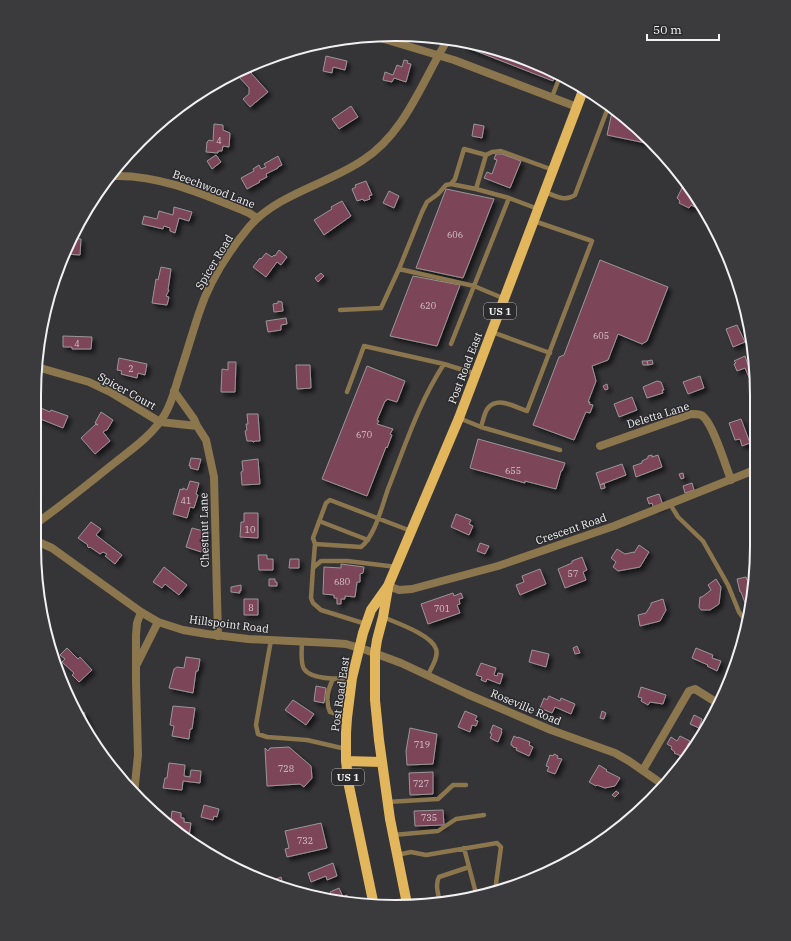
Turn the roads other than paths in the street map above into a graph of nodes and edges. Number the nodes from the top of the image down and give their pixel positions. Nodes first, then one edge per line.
1 (391, 41) edge
2 (445, 44) edge
3 (438, 55) junction
4 (558, 81) edge
5 (582, 94) edge
6 (552, 97) junction
7 (577, 107) junction
8 (607, 111) edge
9 (486, 155) junction
10 (553, 170) junction
11 (117, 176) edge
12 (451, 184) junction
13 (476, 189) junction
14 (545, 192) junction
15 (509, 198) junction
16 (538, 209) junction
17 (257, 218) junction
18 (534, 221) junction
19 (399, 268) junction
20 (474, 286) junction
21 (505, 299) junction
22 (340, 310) dead end
23 (492, 332) junction
24 (451, 344) dead end
25 (550, 353) junction
26 (444, 364) junction
27 (42, 369) edge
28 (476, 374) junction
29 (174, 392) junction
30 (346, 392) dead end
31 (459, 418) junction
32 (160, 422) junction
33 (197, 426) junction
34 (481, 426) junction
35 (600, 446) dead end
36 (560, 450) dead end
37 (750, 472) edge
38 (731, 480) junction
39 (670, 504) junction
40 (378, 517) junction
41 (41, 520) edge
42 (319, 521) junction
43 (412, 531) junction
44 (368, 540) junction
45 (41, 543) edge
46 (316, 544) junction
47 (397, 567) junction
48 (313, 568) junction
49 (388, 586) junction
50 (141, 612) junction
51 (383, 617) junction
52 (743, 617) edge
53 (158, 622) junction
54 (366, 624) junction
55 (218, 636) junction
56 (271, 640) junction
57 (302, 641) junction
58 (359, 648) junction
59 (375, 653) junction
60 (136, 666) junction
61 (428, 675) junction
62 (352, 678) junction
63 (333, 679) junction
64 (714, 701) edge
65 (347, 718) junction
66 (346, 749) junction
67 (346, 761) junction
68 (382, 762) junction
69 (643, 770) junction
70 (659, 782) edge
71 (135, 785) edge
72 (466, 785) dead end
73 (387, 802) junction
74 (484, 815) dead end
75 (393, 836) junction
76 (464, 848) junction
77 (397, 855) junction
78 (469, 867) junction
79 (496, 885) edge
80 (475, 891) edge
81 (439, 897) edge
82 (373, 899) edge
83 (406, 900) edge

1 - 3 street
2 - 3 street, Spicer Road
3 - 6 street
3 - 17 street, Spicer Road
4 - 6 lane
5 - 7 main road, Post Road East / US 1
6 - 7 street
7 - 10 main road, Post Road East / US 1
8 - 14 lane
9 - 10 lane
9 - 12 lane
9 - 13 lane
10 - 14 main road, Post Road East / US 1
11 - 17 street, Beechwood Lane
12 - 13 lane
12 - 19 lane
13 - 15 lane
14 - 16 main road, Post Road East / US 1
15 - 16 lane
15 - 20 lane
16 - 18 main road, Post Road East / US 1
17 - 29 street, Spicer Road
18 - 21 main road, Post Road East / US 1
18 - 25 lane
19 - 20 lane
19 - 22 lane
20 - 21 lane
20 - 24 lane
21 - 23 main road, Post Road East / US 1
23 - 25 lane
23 - 28 main road, Post Road East / US 1
25 - 34 lane
26 - 28 lane
26 - 30 lane
26 - 40 lane
27 - 32 street, Spicer Court
28 - 31 main road, Post Road East / US 1
29 - 32 street, Spicer Road
29 - 33 street, Chestnut Lane
31 - 34 lane
31 - 43 main road, Post Road East / US 1
32 - 33 street
32 - 41 street, Spicer Road
33 - 55 street, Chestnut Lane
34 - 36 lane
35 - 38 street, Deletta Lane
37 - 38 street, Crescent Road
38 - 39 street, Crescent Road
39 - 49 street, Crescent Road
39 - 52 lane
40 - 42 lane
40 - 43 lane
40 - 44 lane
42 - 44 lane
42 - 46 lane
43 - 47 main road, Post Road East / US 1
44 - 46 lane
45 - 50 street, Hillspoint Road
46 - 48 lane
47 - 48 lane
47 - 49 main road, Post Road East / US 1
48 - 54 lane
49 - 51 main road, Post Road East / US 1
49 - 54 main road, Post Road East / US 1
50 - 53 street, Hillspoint Road
50 - 60 street
51 - 59 main road, Post Road East / US 1
51 - 61 lane
53 - 55 street, Hillspoint Road
53 - 60 street
54 - 58 main road, Post Road East / US 1
55 - 56 street, Hillspoint Road
56 - 57 street, Hillspoint Road
56 - 66 lane
57 - 58 street, Hillspoint Road
57 - 63 lane
58 - 59 street, Hillspoint Road
58 - 62 main road, Post Road East / US 1
59 - 61 street, Roseville Road
59 - 68 main road, Post Road East / US 1
60 - 71 street
61 - 69 street, Roseville Road
62 - 63 lane
62 - 65 main road, Post Road East / US 1
63 - 65 lane
64 - 69 street
65 - 66 main road, Post Road East / US 1
66 - 67 main road, Post Road East / US 1
67 - 68 main road
67 - 82 main road, Post Road East / US 1
68 - 73 main road, Post Road East / US 1
69 - 70 street, Roseville Road
72 - 73 lane
73 - 75 main road, Post Road East / US 1
74 - 75 lane
75 - 77 main road, Post Road East / US 1
76 - 77 lane
76 - 78 lane
76 - 79 lane
77 - 83 main road, Post Road East / US 1
78 - 80 lane
78 - 81 lane

